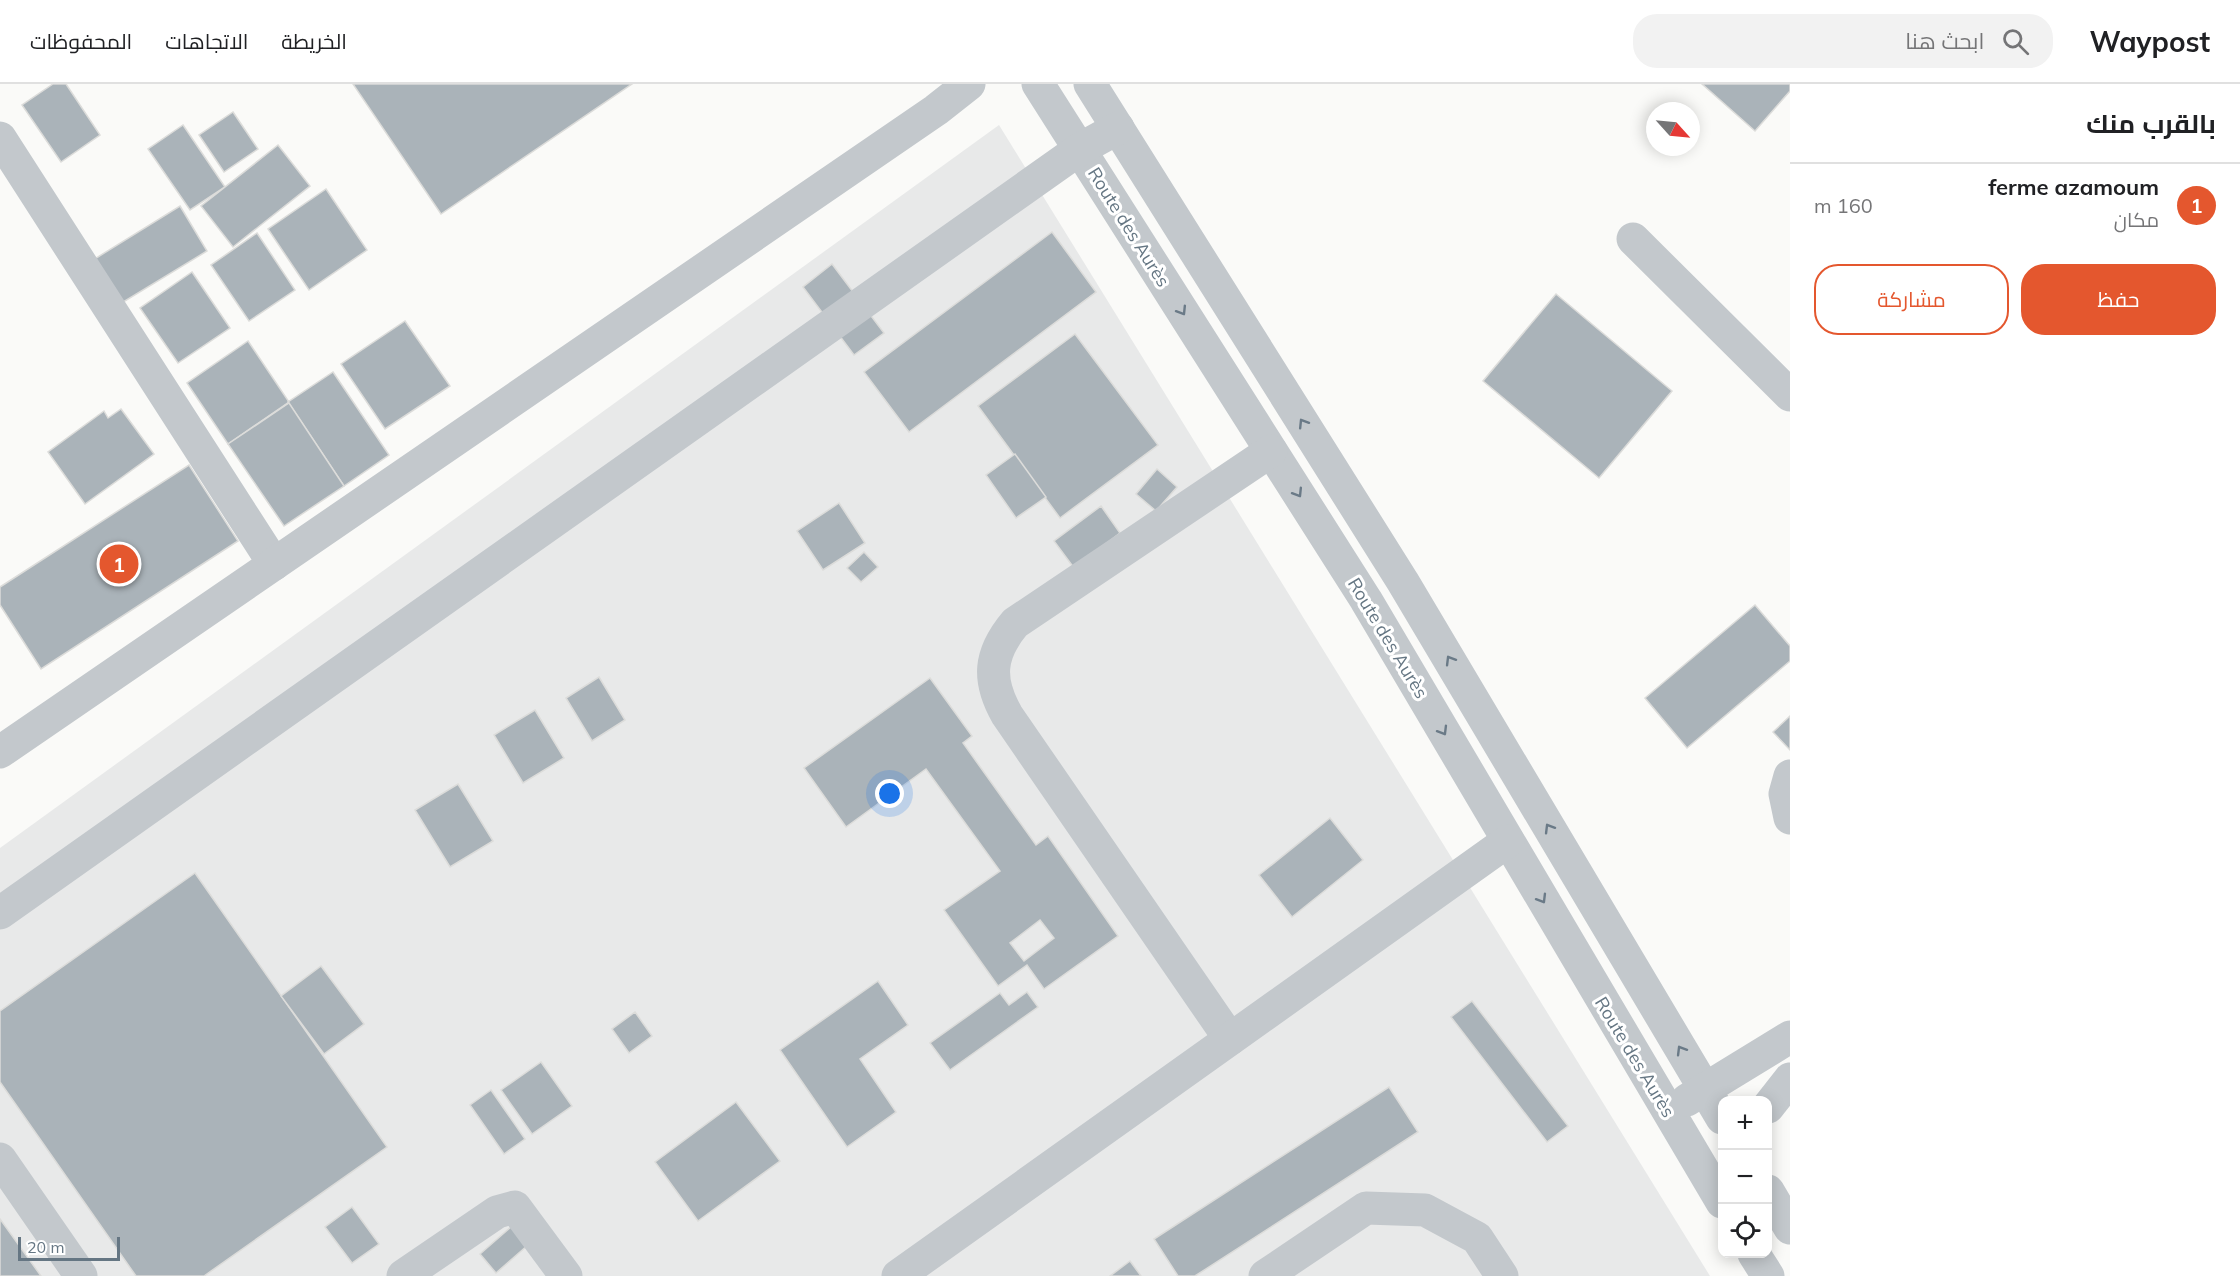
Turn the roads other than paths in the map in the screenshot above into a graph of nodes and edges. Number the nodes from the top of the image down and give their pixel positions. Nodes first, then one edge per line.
1 (969, 84) edge
2 (1038, 84) edge
3 (1090, 84) edge
4 (1118, 128) junction
5 (0, 138) edge
6 (1080, 148) junction
7 (1633, 239) dead end
8 (1790, 395) edge
9 (1271, 451) junction
10 (274, 564) junction
11 (0, 752) edge
12 (1790, 776) edge
13 (1790, 818) edge
14 (1508, 841) junction
15 (0, 913) edge
16 (1790, 1036) edge
17 (1230, 1039) junction
18 (1790, 1079) edge
19 (1704, 1089) junction
20 (1772, 1101) edge
21 (1668, 1112) junction
22 (1718, 1112) edge
23 (1718, 1140) edge
24 (1694, 1156) junction
25 (0, 1159) edge
26 (1718, 1195) edge
27 (1772, 1199) edge
28 (1790, 1228) edge
29 (1757, 1258) edge
30 (81, 1276) edge
31 (403, 1276) edge
32 (566, 1276) edge
33 (898, 1276) edge
34 (1265, 1276) edge
35 (1502, 1276) edge
36 (1768, 1276) edge

1 - 10 street
2 - 6 street, Route des Aurès
3 - 4 street
4 - 6 street
19 -> 4 street
5 - 10 street
6 -> 9 street, Route des Aurès
6 - 15 street
7 - 8 street
9 -> 14 street, Route des Aurès
9 - 17 street
10 - 11 street
12 - 13 street
14 - 17 street
14 -> 21 street, Route des Aurès
16 - 19 street
17 - 33 street
18 - 20 street
19 - 21 street
19 - 22 street
21 - 24 street, Route des Aurès
23 - 24 street
24 - 26 street, Route des Aurès
25 - 30 street
27 - 28 street
29 - 36 street
31 - 32 street
34 - 35 street

